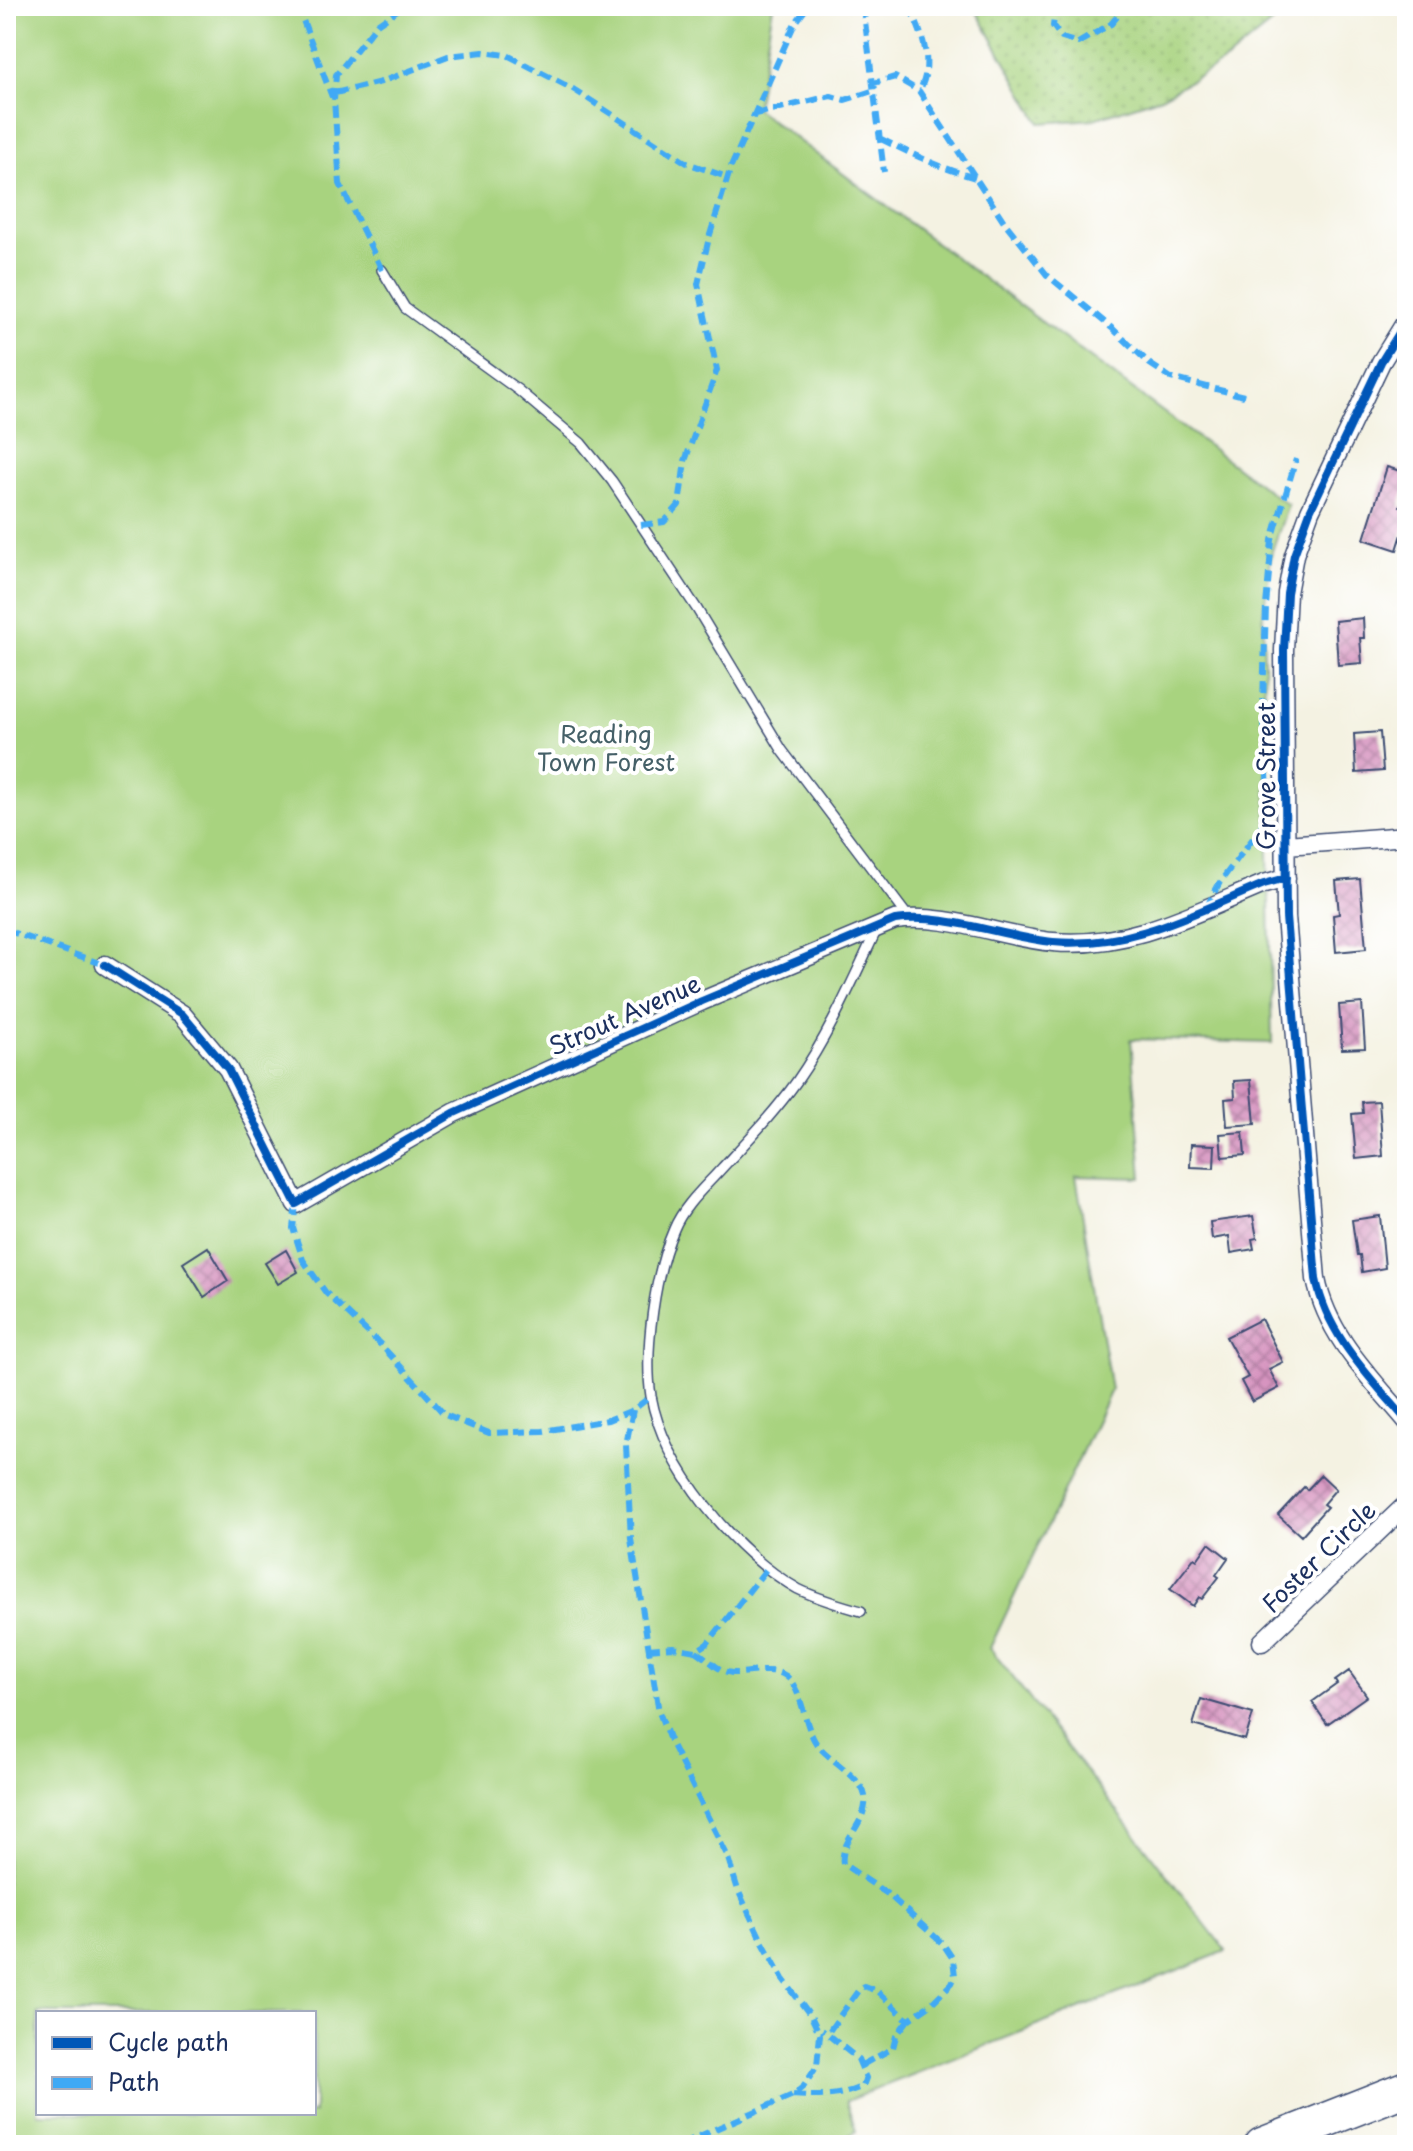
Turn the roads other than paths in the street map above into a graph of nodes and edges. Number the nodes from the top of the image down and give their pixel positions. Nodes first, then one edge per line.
1 (382, 270) dead end
2 (1407, 320) edge
3 (1407, 836) edge
4 (1286, 845) junction
5 (1286, 878) junction
6 (909, 918) junction
7 (877, 928) junction
8 (105, 965) dead end
9 (1407, 1421) edge
10 (1407, 1504) edge
11 (861, 1611) dead end
12 (1262, 1642) dead end
13 (1407, 2088) edge
14 (1262, 2145) edge

1 - 6 lane
2 - 4 street, Grove Street
3 - 4 street
4 - 5 street, Grove Street
5 - 6 street, Strout Avenue
5 - 9 street, Grove Street
6 - 7 street, Strout Avenue
7 - 8 street, Strout Avenue
7 - 11 lane
10 - 12 street, Foster Circle
13 - 14 highway

